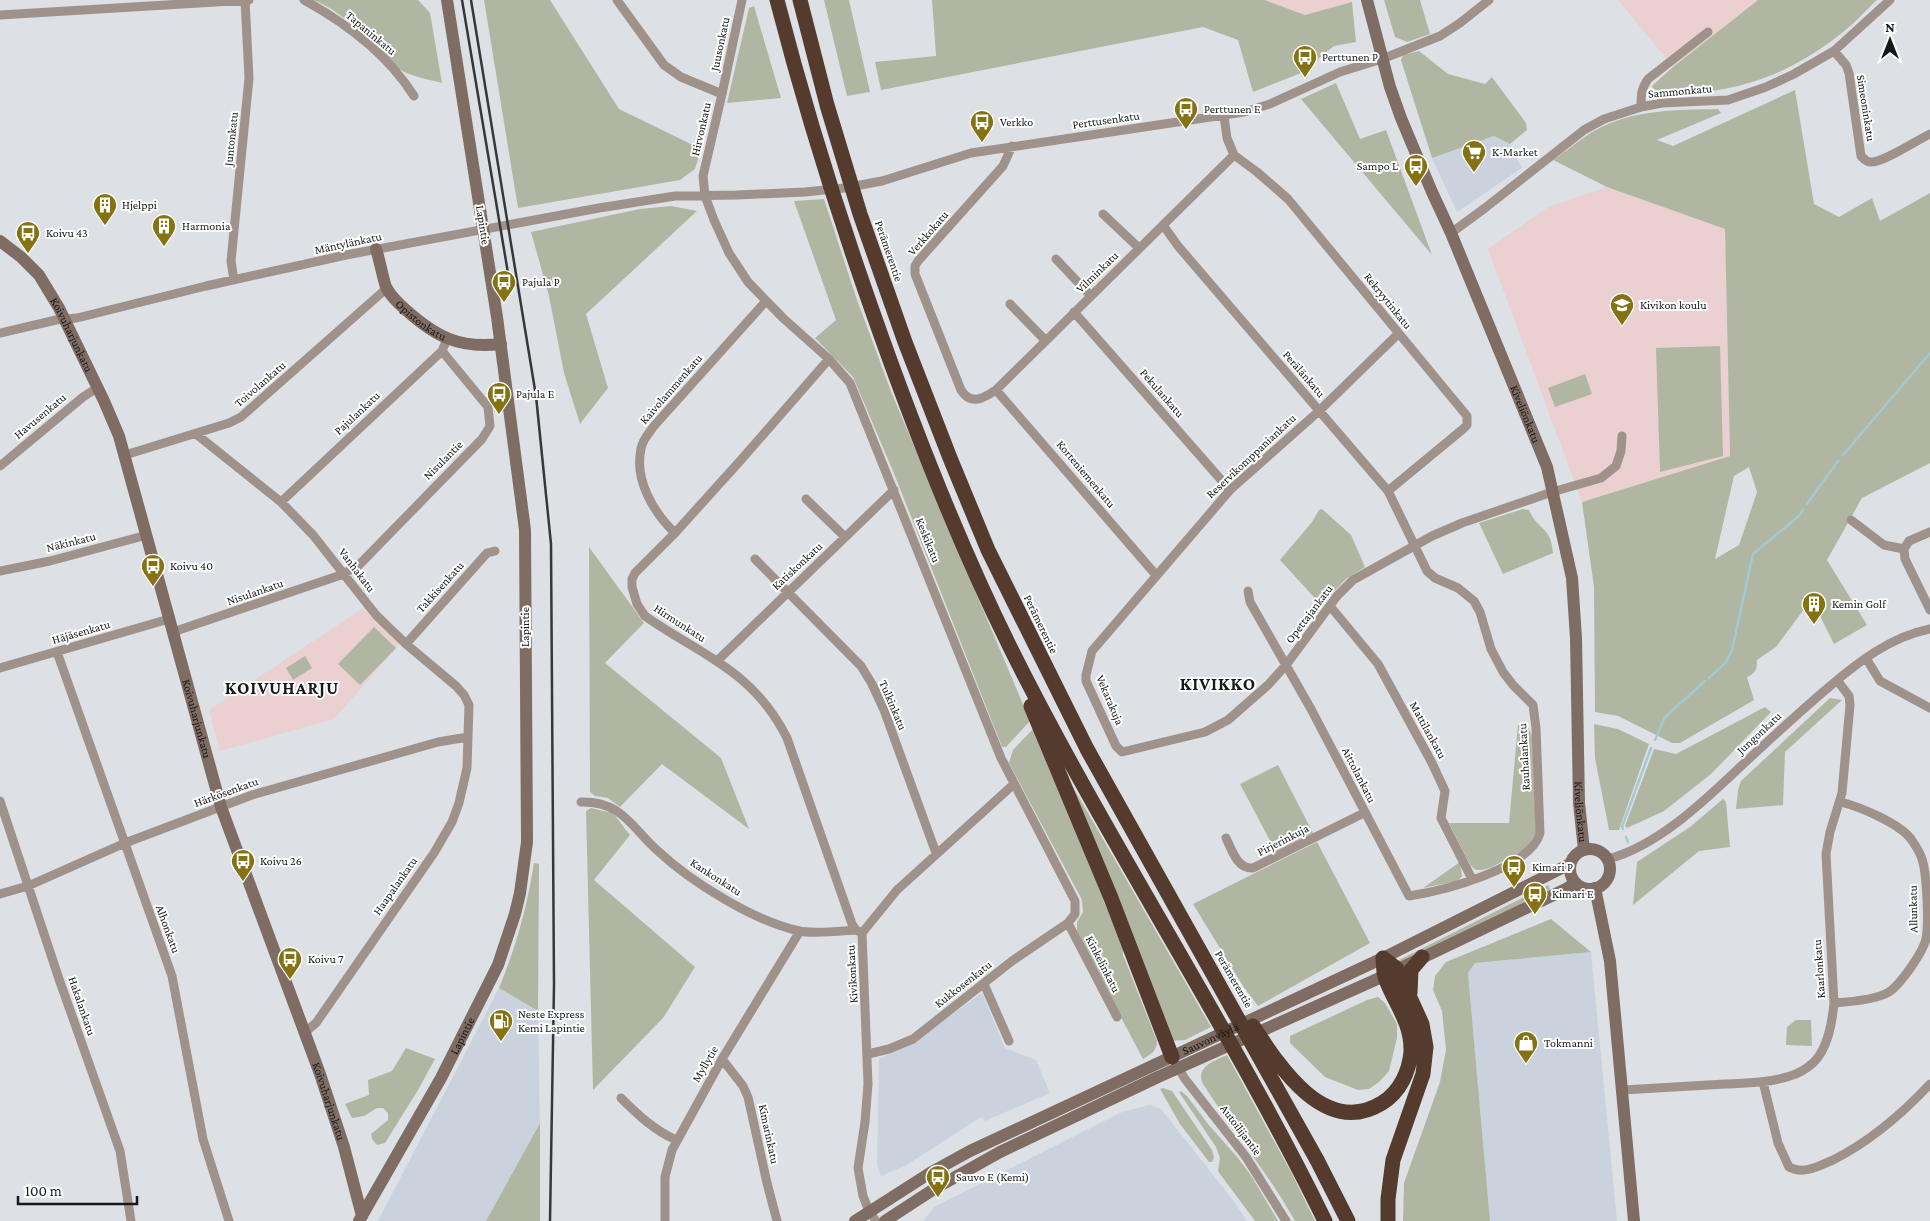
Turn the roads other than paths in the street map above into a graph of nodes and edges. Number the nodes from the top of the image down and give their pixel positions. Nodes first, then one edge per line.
1 (245, 0) edge
2 (249, 0) edge
3 (304, 0) edge
4 (447, 0) edge
5 (617, 0) edge
6 (742, 0) edge
7 (778, 0) edge
8 (800, 0) edge
9 (1367, 0) edge
10 (1489, 0) edge
11 (1890, 0) edge
12 (0, 15) edge
13 (1708, 32) dead end
14 (1834, 50) junction
15 (1382, 59) junction
16 (722, 94) junction
17 (414, 96) dead end
18 (1642, 107) junction
19 (1224, 116) junction
20 (1930, 134) edge
21 (1012, 146) junction
22 (1234, 155) junction
23 (705, 196) junction
24 (1103, 214) dead end
25 (1163, 225) junction
26 (1451, 233) junction
27 (0, 240) edge
28 (1139, 248) junction
29 (376, 249) junction
30 (1056, 259) dead end
31 (234, 280) junction
32 (387, 288) junction
33 (1091, 296) junction
34 (766, 300) junction
35 (1010, 304) dead end
36 (1074, 312) junction
37 (66, 320) junction
38 (0, 334) edge
39 (1398, 334) junction
40 (1046, 340) junction
41 (501, 344) junction
42 (444, 345) junction
43 (829, 359) junction
44 (97, 388) junction
45 (996, 390) junction
46 (973, 399) joint
47 (1319, 411) junction
48 (196, 434) junction
49 (1622, 436) dead end
50 (125, 455) junction
51 (0, 466) edge
52 (894, 490) junction
53 (1230, 490) junction
54 (1388, 491) junction
55 (1552, 492) junction
56 (806, 499) dead end
57 (281, 502) junction
58 (1851, 520) dead end
59 (1930, 532) edge
60 (675, 533) junction
61 (148, 535) junction
62 (845, 537) junction
63 (1415, 546) junction
64 (1904, 549) junction
65 (495, 551) dead end
66 (755, 559) dead end
67 (0, 572) edge
68 (345, 574) junction
69 (1156, 575) junction
70 (1248, 591) dead end
71 (786, 592) junction
72 (1330, 606) junction
73 (1930, 610) edge
74 (169, 619) junction
75 (1930, 630) edge
76 (173, 632) junction
77 (406, 644) junction
78 (1011, 648) junction
79 (57, 652) junction
80 (1092, 652) joint
81 (1866, 658) junction
82 (717, 661) junction
83 (1286, 665) junction
84 (0, 668) edge
85 (1837, 680) junction
86 (1930, 708) edge
87 (468, 737) junction
88 (1126, 752) joint
89 (1014, 784) junction
90 (0, 801) edge
91 (581, 802) dead end
92 (1841, 802) junction
93 (221, 807) junction
94 (1364, 813) junction
95 (1226, 838) dead end
96 (124, 843) junction
97 (1584, 850) junction
98 (936, 853) junction
99 (1608, 860) junction
100 (1570, 864) junction
101 (1472, 879) junction
102 (1575, 883) junction
103 (28, 886) junction
104 (1595, 888) junction
105 (0, 894) edge
106 (1409, 896) joint
107 (1068, 923) junction
108 (800, 931) junction
109 (859, 931) junction
110 (1422, 957) junction
111 (1383, 958) junction
112 (1391, 972) junction
113 (984, 984) junction
114 (1410, 996) junction
115 (1227, 997) junction
116 (1834, 1003) junction
117 (1116, 1017) dead end
118 (304, 1033) junction
119 (1009, 1041) dead end
120 (868, 1054) junction
121 (722, 1059) junction
122 (1175, 1063) junction
123 (1763, 1082) junction
124 (1930, 1084) edge
125 (1622, 1090) junction
126 (621, 1098) dead end
127 (676, 1140) junction
128 (908, 1206) junction
129 (872, 1216) edge
130 (360, 1219) edge
131 (131, 1221) edge
132 (229, 1221) edge
133 (665, 1221) edge
134 (777, 1221) edge
135 (855, 1221) edge
136 (885, 1221) edge
137 (904, 1221) edge
138 (1286, 1221) edge
139 (1325, 1221) edge
140 (1348, 1221) edge
141 (1388, 1221) edge
142 (1634, 1221) edge

1 - 2 street
1 - 12 street
1 - 31 street, Juntonkatu
3 - 17 street, Tapaninkatu
4 - 41 main road, Lapintie
5 - 16 street, Hirvonkatu
6 - 16 street, Juusonkatu
7 - 78 highway
8 - 115 highway, Perämerentie
9 - 15 main road, Kiveliönkatu
10 - 15 street, Perttusenkatu
11 - 14 street, Sammonkatu
13 - 18 street
14 - 18 street, Sammonkatu
14 - 20 street, Simeoninkatu
15 - 19 street, Perttusenkatu
15 - 26 main road, Kiveliönkatu
16 - 23 street, Hirvonkatu
18 - 26 street, Sammonkatu
19 - 21 street, Perttusenkatu
19 - 22 street
21 - 23 street, Perttusenkatu
21 - 46 street, Verkkokatu
22 - 25 street, Vilminkatu
22 - 39 street, Rekryytinkatu
23 - 29 street, Mäntylänkatu
23 - 34 street, Keskikatu
24 - 28 street
25 - 28 street, Vilminkatu
25 - 47 street, Perälänkatu
26 - 55 main road, Kiveliönkatu
27 - 37 main road, Koivuharjunkatu
28 - 33 street, Vilminkatu
29 - 31 street, Mäntylänkatu
29 - 32 main road, Opistonkatu
30 - 33 street
31 - 37 street, Mäntylänkatu
32 - 42 main road, Opistonkatu
32 - 48 street, Toivolankatu
33 - 36 street, Vilminkatu
34 - 43 street, Keskikatu
34 - 60 street, Kaivolammenkatu
35 - 40 street
36 - 40 street, Vilminkatu
36 - 53 street, Pekulankatu
37 - 38 street, Mäntylänkatu
37 - 44 main road, Koivuharjunkatu
39 - 47 street, Reservikomppaniankatu
39 - 54 street, Rekryytinkatu
40 - 45 street, Vilminkatu
41 - 42 main road, Opistonkatu
41 - 130 main road, Lapintie
42 - 57 street, Pajulankatu
42 - 68 street, Nisulantie
43 - 52 street, Keskikatu
43 - 60 street, Hirmunkatu
44 - 50 main road, Koivuharjunkatu
44 - 51 street, Havusenkatu
45 - 46 street, Vilminkatu
45 - 69 street, Korteniemenkatu
47 - 53 street, Reservikomppaniankatu
47 - 54 street, Perälänkatu
48 - 50 street, Toivolankatu
48 - 57 street, Vanhakatu
49 - 55 street, Opettajankatu
50 - 61 main road, Koivuharjunkatu
52 - 62 street, Katiskonkatu
52 - 89 street, Keskikatu
53 - 69 street, Reservikomppaniankatu
54 - 63 street, Perälänkatu
55 - 63 street, Opettajankatu
55 - 97 main road, Kiveliönkatu
56 - 62 street
57 - 68 street, Vanhakatu
58 - 64 street
59 - 64 street
60 - 82 street, Hirmunkatu
61 - 67 street, Näkinkatu
61 - 74 main road, Koivuharjunkatu
62 - 71 street, Katiskonkatu
63 - 72 street, Opettajankatu
63 - 101 street, Rauhalankatu
64 - 73 street
65 - 77 street, Takkisenkatu
66 - 71 street, Tulkinkatu
68 - 76 street, Nisulankatu
68 - 77 street, Vanhakatu
69 - 80 street, Reservikomppaniankatu
70 - 83 street, Aittolankatu
71 - 82 street, Katiskonkatu
71 - 98 street, Tulkinkatu
72 - 83 street, Opettajankatu
72 - 101 street, Mattilankatu
74 - 76 main road, Koivuharjunkatu
74 - 79 street, Häjäsenkatu
75 - 81 street, Jungonkatu
76 - 93 main road, Koivuharjunkatu
77 - 87 street, Vanhakatu
78 - 122 highway
78 - 139 highway
79 - 84 street, Häjäsenkatu
79 - 96 street, Alhonkatu
80 - 88 street, Vekarakuja
81 - 85 street, Jungonkatu
81 - 86 street
82 - 109 street, Hirmunkatu
83 - 88 street, Opettajankatu
83 - 94 street, Aittolankatu
85 - 92 street, Kaarlonkatu
85 - 99 street, Jungonkatu
87 - 93 street, Härkösenkatu
87 - 118 street, Haapalankatu
89 - 98 street, Kivikonkatu
89 - 107 street, Keskikatu
90 - 103 street, Hakalankatu
91 - 108 street, Kankonkatu
92 - 116 street, Kaarlonkatu
92 - 116 street, Allunkatu
93 - 96 street, Härkösenkatu
93 - 118 main road, Koivuharjunkatu
94 - 95 street, Pirjerinkuja
94 - 106 street, Aittolankatu
96 - 103 street, Härkösenkatu
96 - 132 street, Alhonkatu
97 - 99 main road
97 - 100 main road
98 - 109 street, Kivikonkatu
99 - 104 main road
100 - 102 main road
100 - 111 main road, Sauvonväylä
101 - 106 street, Rauhalankatu
102 - 104 main road
102 - 110 main road, Sauvonväylä
103 - 105 street, Härkösenkatu
103 - 131 street, Hakalankatu
104 - 125 main road
107 - 113 street, Kukkosenkatu
107 - 117 street, Kinkelinkatu
108 - 109 street, Kankonkatu
108 - 121 street, Myllytie
109 - 120 street, Kivikonkatu
110 - 112 main road, Sauvonväylä
110 - 114 highway
111 - 112 highway
111 - 122 main road, Sauvonväylä
112 - 114 highway
112 - 115 highway
112 - 122 main road, Sauvonväylä
113 - 119 street
113 - 120 street, Kukkosenkatu
114 - 141 highway
115 - 140 highway, Perämerentie
116 - 123 street, Kaarlonkatu
118 - 130 main road, Koivuharjunkatu
120 - 129 street, Kivikonkatu
121 - 127 street, Myllytie
121 - 134 street, Kimarinkatu
122 - 128 main road, Sauvonväylä
122 - 129 main road, Sauvonväylä
122 - 138 street, Autoilijantie
123 - 124 street
123 - 125 street, Kaarlonkatu
125 - 142 main road
126 - 127 street
127 - 133 street, Myllytie
128 - 136 main road, Sauvonväylä
128 - 137 main road
129 - 135 main road, Sauvonväylä

